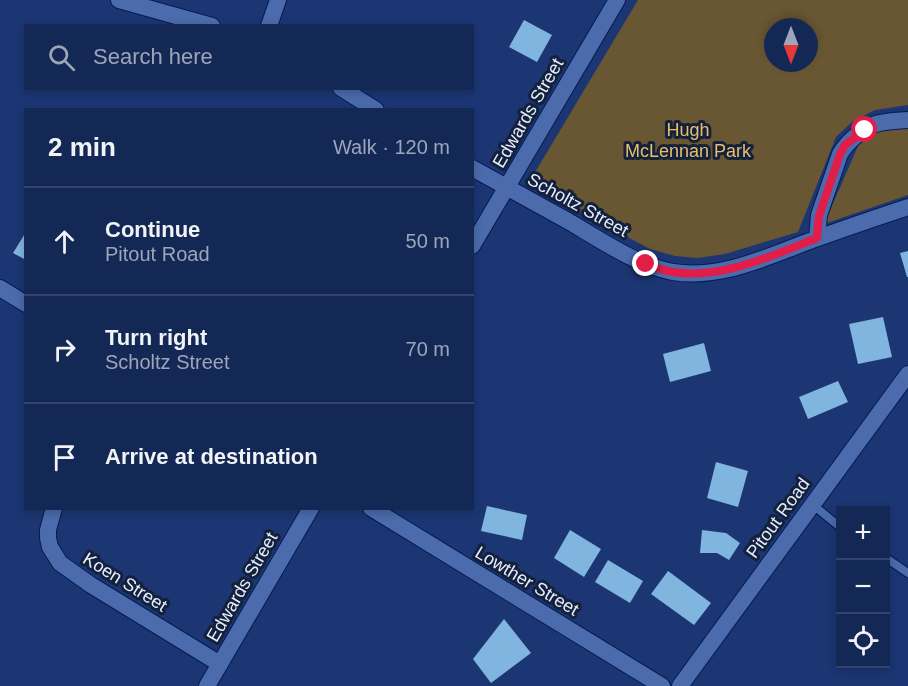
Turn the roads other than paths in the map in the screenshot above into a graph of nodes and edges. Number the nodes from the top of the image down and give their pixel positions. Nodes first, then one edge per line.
1 (119, 0) edge
2 (278, 0) edge
3 (617, 0) edge
4 (205, 24) edge
5 (270, 24) edge
6 (344, 90) edge
7 (372, 108) edge
8 (908, 120) edge
9 (474, 169) edge
10 (507, 189) junction
11 (908, 207) edge
12 (817, 238) junction
13 (474, 243) edge
14 (0, 288) edge
15 (24, 303) edge
16 (908, 374) edge
17 (813, 505) junction
18 (53, 510) edge
19 (310, 510) edge
20 (374, 510) edge
21 (836, 523) edge
22 (888, 560) edge
23 (908, 573) edge
24 (220, 663) junction
25 (207, 686) edge
26 (662, 686) edge
27 (680, 686) edge

1 - 4 street
2 - 5 street
3 - 10 street, Edwards Street
6 - 7 street
8 - 12 street
9 - 10 street, Scholtz Street
10 - 12 street, Scholtz Street
10 - 13 street, Edwards Street
11 - 12 street, Scholtz Street
14 - 15 street
16 - 17 street, Pitout Road
17 - 21 lane
17 - 27 street, Pitout Road
18 - 24 street, Koen Street
19 - 24 street, Edwards Street
20 - 26 street, Lowther Street
22 - 23 lane
24 - 25 street, Edwards Street

